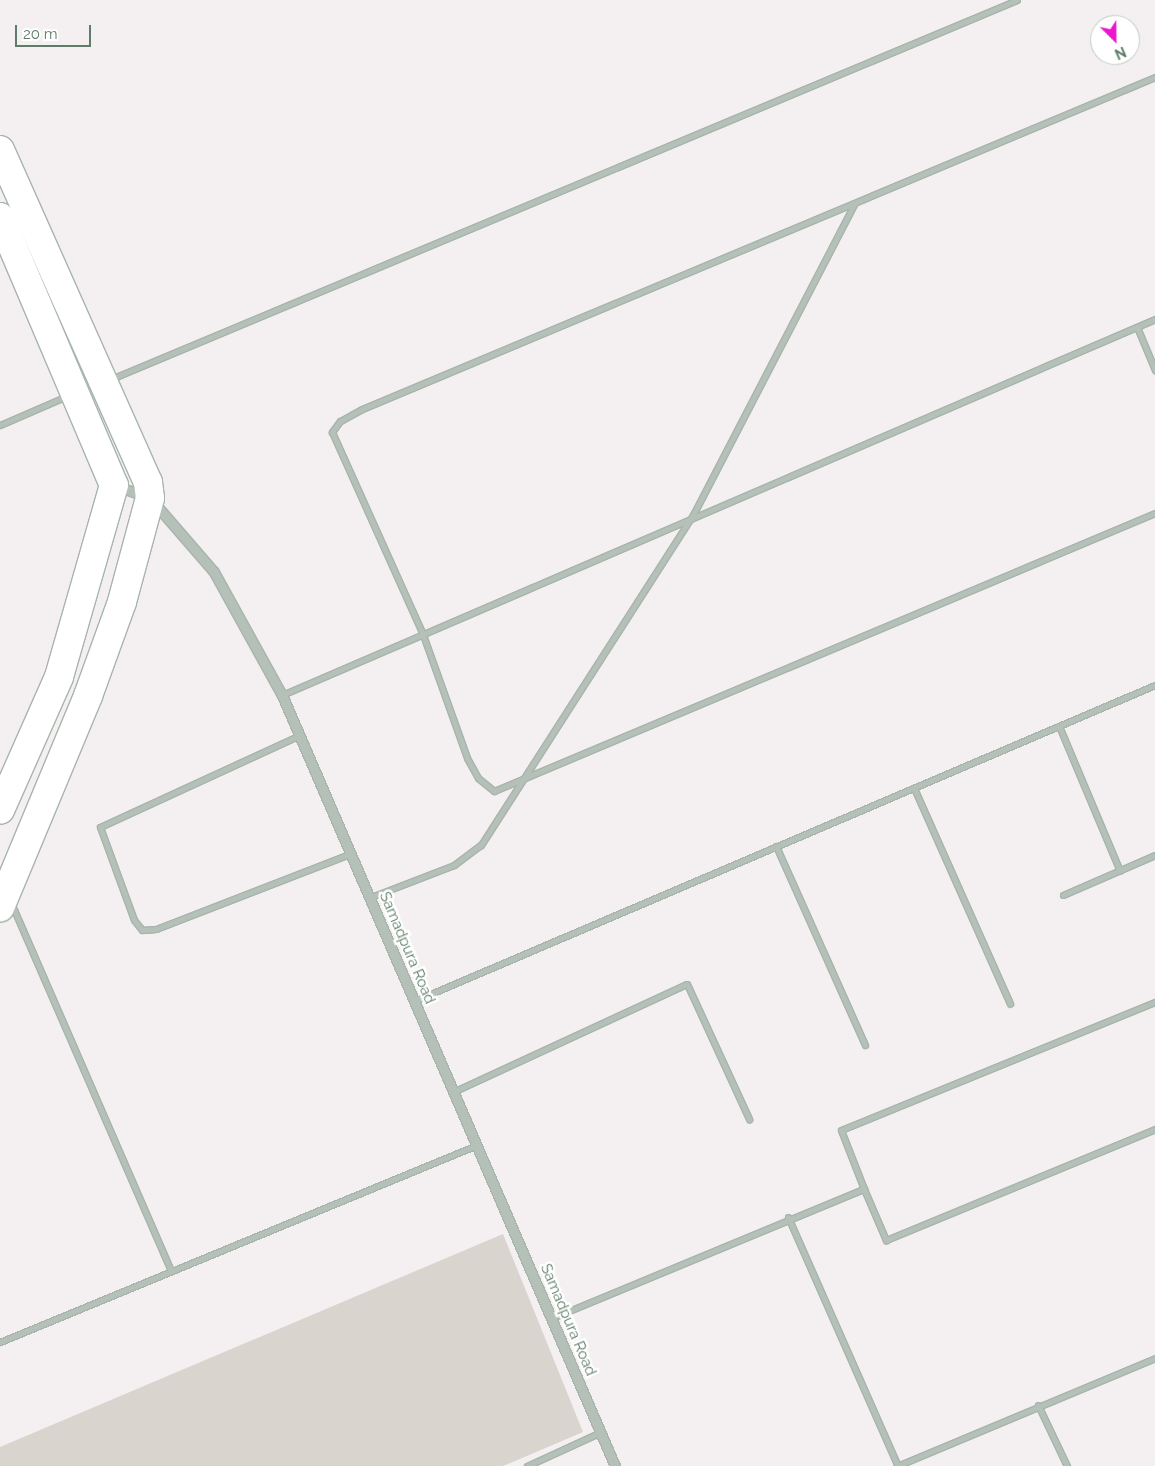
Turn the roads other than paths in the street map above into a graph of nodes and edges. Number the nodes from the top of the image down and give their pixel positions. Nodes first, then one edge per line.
1 (1016, 0) edge
2 (1155, 77) edge
3 (0, 150) edge
4 (854, 204) junction
5 (0, 217) edge
6 (1155, 319) edge
7 (1137, 327) junction
8 (1155, 370) edge
9 (102, 383) junction
10 (77, 392) junction
11 (0, 425) edge
12 (114, 485) junction
13 (150, 498) junction
14 (1155, 513) edge
15 (693, 515) junction
16 (422, 632) junction
17 (1155, 685) edge
18 (282, 695) junction
19 (1059, 726) junction
20 (300, 735) junction
21 (521, 780) junction
22 (914, 788) junction
23 (0, 810) edge
24 (776, 846) junction
25 (353, 853) junction
26 (1155, 856) edge
27 (1120, 871) junction
28 (1063, 894) dead end
29 (371, 897) junction
30 (3, 900) edge
31 (414, 1001) junction
32 (1155, 1002) edge
33 (1010, 1004) dead end
34 (865, 1045) dead end
35 (455, 1091) junction
36 (749, 1119) dead end
37 (1155, 1128) edge
38 (479, 1144) junction
39 (864, 1189) junction
40 (788, 1217) junction
41 (172, 1271) junction
42 (552, 1318) junction
43 (0, 1342) edge
44 (1155, 1358) edge
45 (1038, 1405) junction
46 (600, 1432) junction
47 (527, 1466) edge
48 (615, 1466) edge
49 (897, 1466) edge
50 (1067, 1466) edge

1 - 9 street
2 - 4 street
3 - 9 main road
4 - 15 street
4 - 16 street
5 - 10 main road
6 - 7 street
7 - 8 street
7 - 15 street
9 - 13 main road
10 - 11 street
10 - 12 main road
12 - 13 street, Samadpura Road
12 - 23 main road
13 - 18 street, Samadpura Road
13 - 30 main road
14 - 21 street
15 - 16 street
15 - 21 street
16 - 18 street
16 - 21 street
17 - 19 street
18 - 20 street, Samadpura Road
19 - 22 street
19 - 27 street
20 - 25 street, Samadpura Road
20 - 25 street
21 - 29 street
22 - 24 street
22 - 33 street
24 - 31 street
24 - 34 street
25 - 29 street, Samadpura Road
26 - 27 street
27 - 28 street
29 - 31 street, Samadpura Road
30 - 41 street
31 - 35 street, Samadpura Road
32 - 39 street
35 - 36 street
35 - 38 street, Samadpura Road
37 - 39 street
38 - 41 street
38 - 42 street, Samadpura Road
39 - 40 street
40 - 42 street
40 - 49 street
41 - 43 street
42 - 46 street, Samadpura Road
44 - 45 street
45 - 49 street
45 - 50 street
46 - 47 street
46 - 48 street, Samadpura Road

